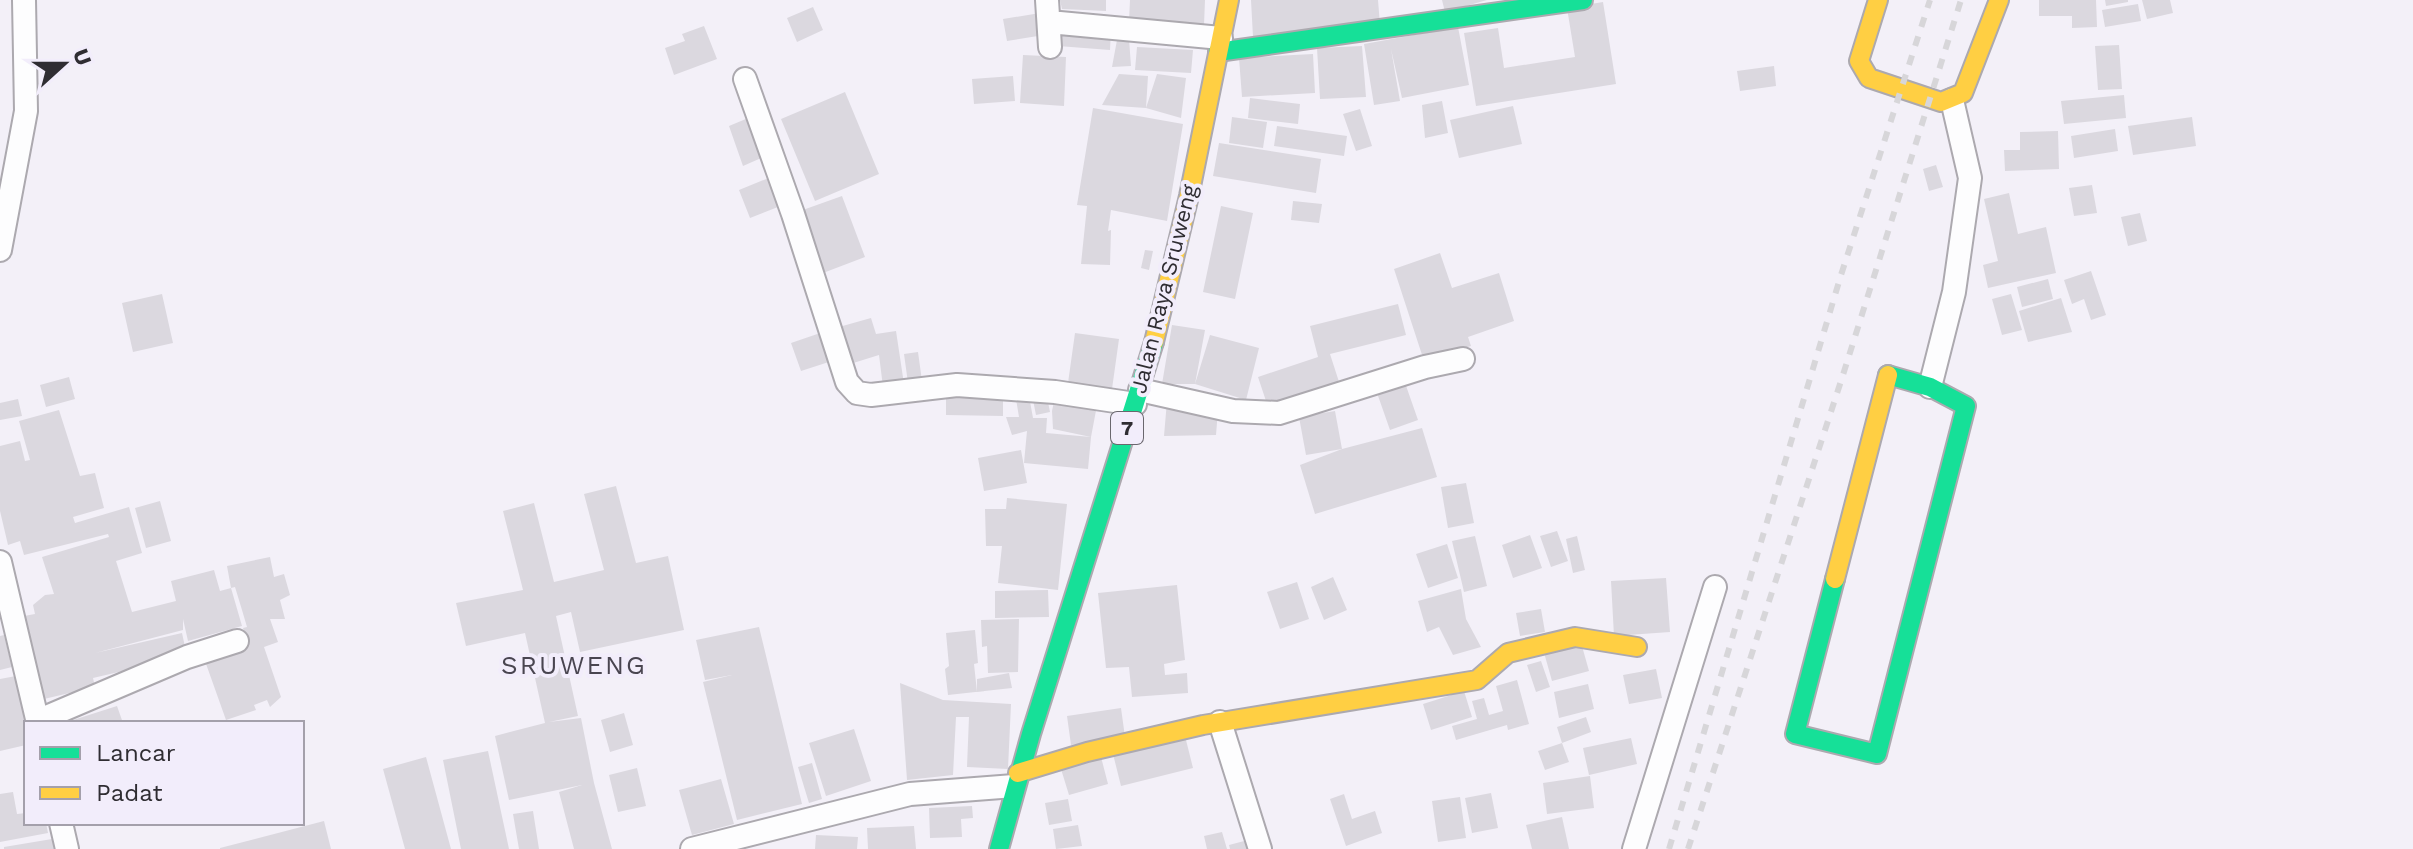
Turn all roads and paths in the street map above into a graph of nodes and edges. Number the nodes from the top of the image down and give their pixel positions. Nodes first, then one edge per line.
1 (24, 0) edge
2 (1229, 0) edge
3 (1583, 0) edge
4 (1878, 0) edge
5 (1999, 0) edge
6 (1048, 11) edge
7 (1220, 45) junction
8 (1050, 47) dead end
9 (745, 79) dead end
10 (1952, 100) junction
11 (0, 250) edge
12 (1463, 359) dead end
13 (1930, 387) junction
14 (1138, 397) junction
15 (0, 562) edge
16 (1715, 587) dead end
17 (237, 641) dead end
18 (1637, 647) dead end
19 (37, 721) edge
20 (39, 721) edge
21 (1220, 722) junction
22 (1016, 779) junction
23 (61, 825) edge
24 (67, 849) edge
25 (692, 849) edge
26 (999, 849) edge
27 (1260, 849) edge
28 (1634, 849) edge

1 - 11 street
2 - 7 main road, Jalan Raya Sruweng / 7
3 - 7 main road
4 - 10 main road
5 - 10 main road
6 - 7 street
6 - 8 street
7 - 14 main road, Jalan Raya Sruweng / 7
9 - 14 street
10 - 13 street
12 - 14 street
13 - 13 main road
14 - 22 main road, Jalan Raya Sruweng / 7
15 - 19 street
16 - 28 street
17 - 20 street
18 - 21 main road
21 - 22 main road
21 - 27 street
22 - 25 street
22 - 26 main road, Jalan Raya Sruweng / 7
23 - 24 street

